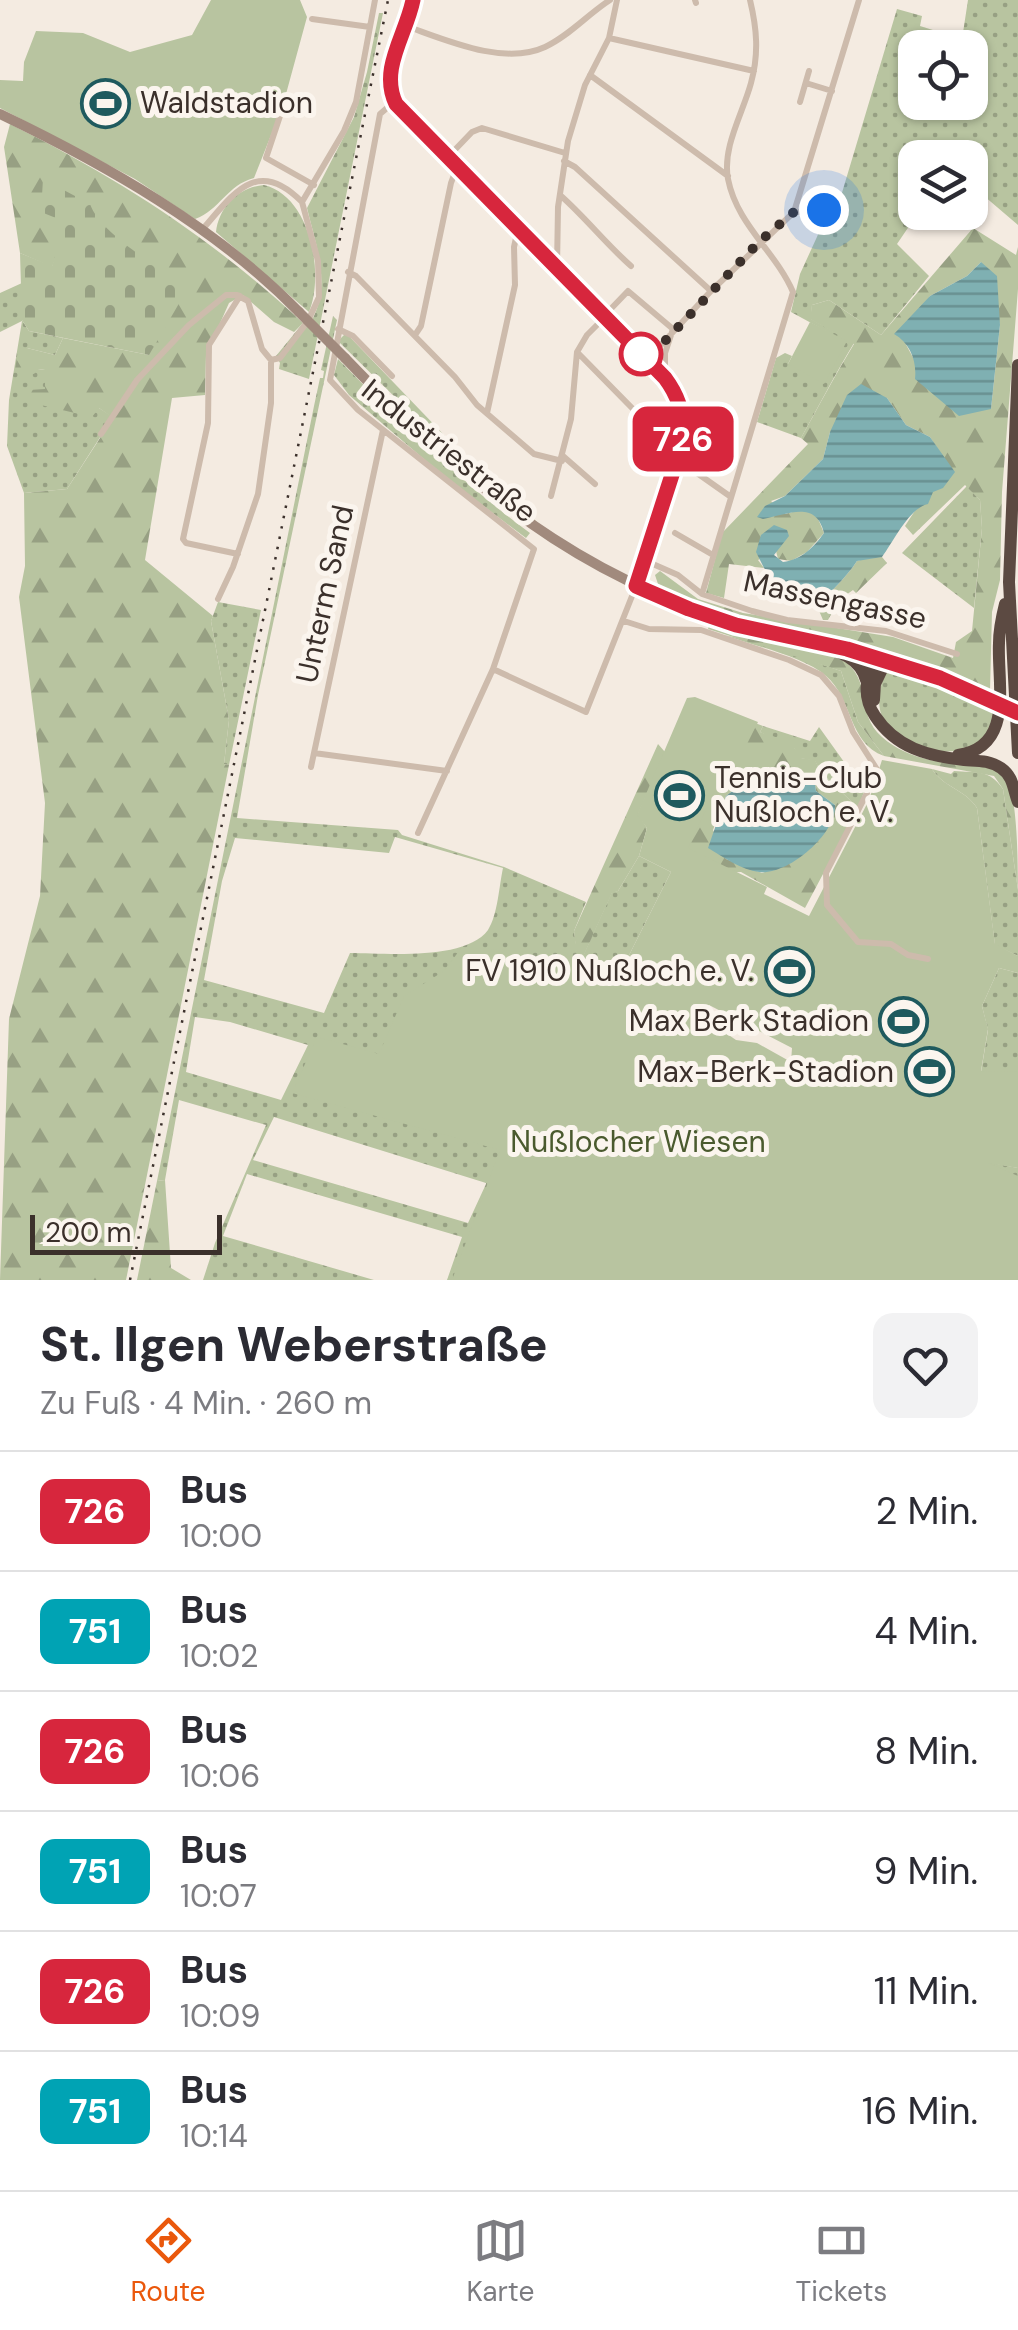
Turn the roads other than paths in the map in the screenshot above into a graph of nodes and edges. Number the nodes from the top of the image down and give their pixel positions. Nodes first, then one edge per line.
1 (375, 0) edge
2 (412, 0) edge
3 (614, 0) edge
4 (750, 0) edge
5 (860, 0) edge
6 (312, 19) dead end
7 (406, 26) junction
8 (370, 27) junction
9 (609, 38) junction
10 (754, 71) junction
11 (810, 72) dead end
12 (590, 74) junction
13 (806, 83) junction
14 (832, 90) junction
15 (395, 102) junction
16 (800, 102) dead end
17 (284, 107) dead end
18 (0, 114) edge
19 (565, 157) junction
20 (447, 158) junction
21 (457, 168) junction
22 (728, 176) junction
23 (314, 185) junction
24 (560, 194) junction
25 (302, 202) junction
26 (838, 210) dead end
27 (794, 212) junction
28 (518, 229) junction
29 (201, 231) junction
30 (557, 242) junction
31 (758, 243) junction
32 (538, 249) junction
33 (631, 266) dead end
34 (557, 268) junction
35 (348, 272) junction
36 (711, 291) junction
37 (240, 296) junction
38 (605, 316) junction
39 (338, 329) junction
40 (674, 329) junction
41 (415, 335) junction
42 (577, 352) junction
43 (271, 360) junction
44 (647, 360) junction
45 (1018, 365) edge
46 (392, 376) dead end
47 (665, 378) junction
48 (486, 413) junction
49 (664, 419) dead end
50 (383, 430) junction
51 (101, 434) dead end
52 (562, 459) junction
53 (677, 460) junction
54 (594, 484) dead end
55 (551, 496) dead end
56 (731, 497) junction
57 (1010, 509) junction
58 (675, 533) dead end
59 (1018, 540) edge
60 (238, 554) junction
61 (714, 555) junction
62 (646, 561) junction
63 (1009, 582) junction
64 (636, 586) junction
65 (702, 594) junction
66 (218, 599) dead end
67 (1018, 599) edge
68 (624, 621) junction
69 (1011, 637) junction
70 (805, 640) junction
71 (957, 654) dead end
72 (880, 659) junction
73 (493, 669) junction
74 (866, 681) junction
75 (1018, 713) edge
76 (876, 718) junction
77 (314, 753) junction
78 (1018, 753) edge
79 (941, 756) junction
80 (312, 767) dead end
81 (447, 771) junction
82 (1018, 802) edge
83 (418, 833) dead end
84 (928, 958) dead end

1 - 8 street
2 - 7 main road
3 - 7 street
3 - 9 street
4 - 10 street
5 - 14 street
6 - 8 street
7 - 15 main road
8 - 23 street
9 - 10 street
9 - 12 street
10 - 22 street
11 - 13 street
12 - 19 street
12 - 22 street
13 - 14 street
13 - 16 street
14 - 27 street
15 - 20 main road
15 - 35 street
17 - 23 street
18 - 29 main road
19 - 20 street
19 - 24 street
19 - 36 street
20 - 21 main road
21 - 28 main road
21 - 41 street
22 - 31 street
23 - 25 street
24 - 30 street
24 - 33 street
25 - 29 street
25 - 43 street
26 - 27 street
27 - 31 street
28 - 32 main road
28 - 48 street
29 - 64 main road, bridge
30 - 32 street
30 - 34 street
31 - 36 street
31 - 56 street
32 - 34 main road
34 - 38 main road
35 - 39 street
35 - 41 street
36 - 40 street
37 - 43 street
37 - 51 street
37 - 60 street
38 - 40 street
38 - 42 street
38 - 44 main road
39 - 46 street
39 - 50 street, Industriestraße
40 - 44 street
40 - 47 street
41 - 48 street
42 - 49 street
42 - 52 street
43 - 60 street
44 - 47 main road
45 - 57 highway
47 - 53 main road
48 - 52 street
50 - 73 street, Industriestraße
50 - 77 street, Unterm Sand
52 - 54 street
52 - 55 street
53 - 56 street
53 - 62 main road
56 - 61 street
57 - 59 highway
57 - 63 highway
58 - 61 street
60 - 66 street
61 - 65 street
62 - 64 main road
62 - 65 street, Massengasse
63 - 69 highway
63 - 79 highway
64 - 68 street
64 - 70 main road
65 - 71 street, Massengasse
67 - 69 highway
68 - 73 street
68 - 84 street
69 - 78 highway
70 - 72 main road
70 - 74 highway
72 - 74 highway
72 - 75 main road, bridge
72 - 76 highway
73 - 81 street
74 - 76 highway
76 - 79 highway
77 - 80 street, Unterm Sand
77 - 81 street
79 - 82 highway
81 - 83 street

